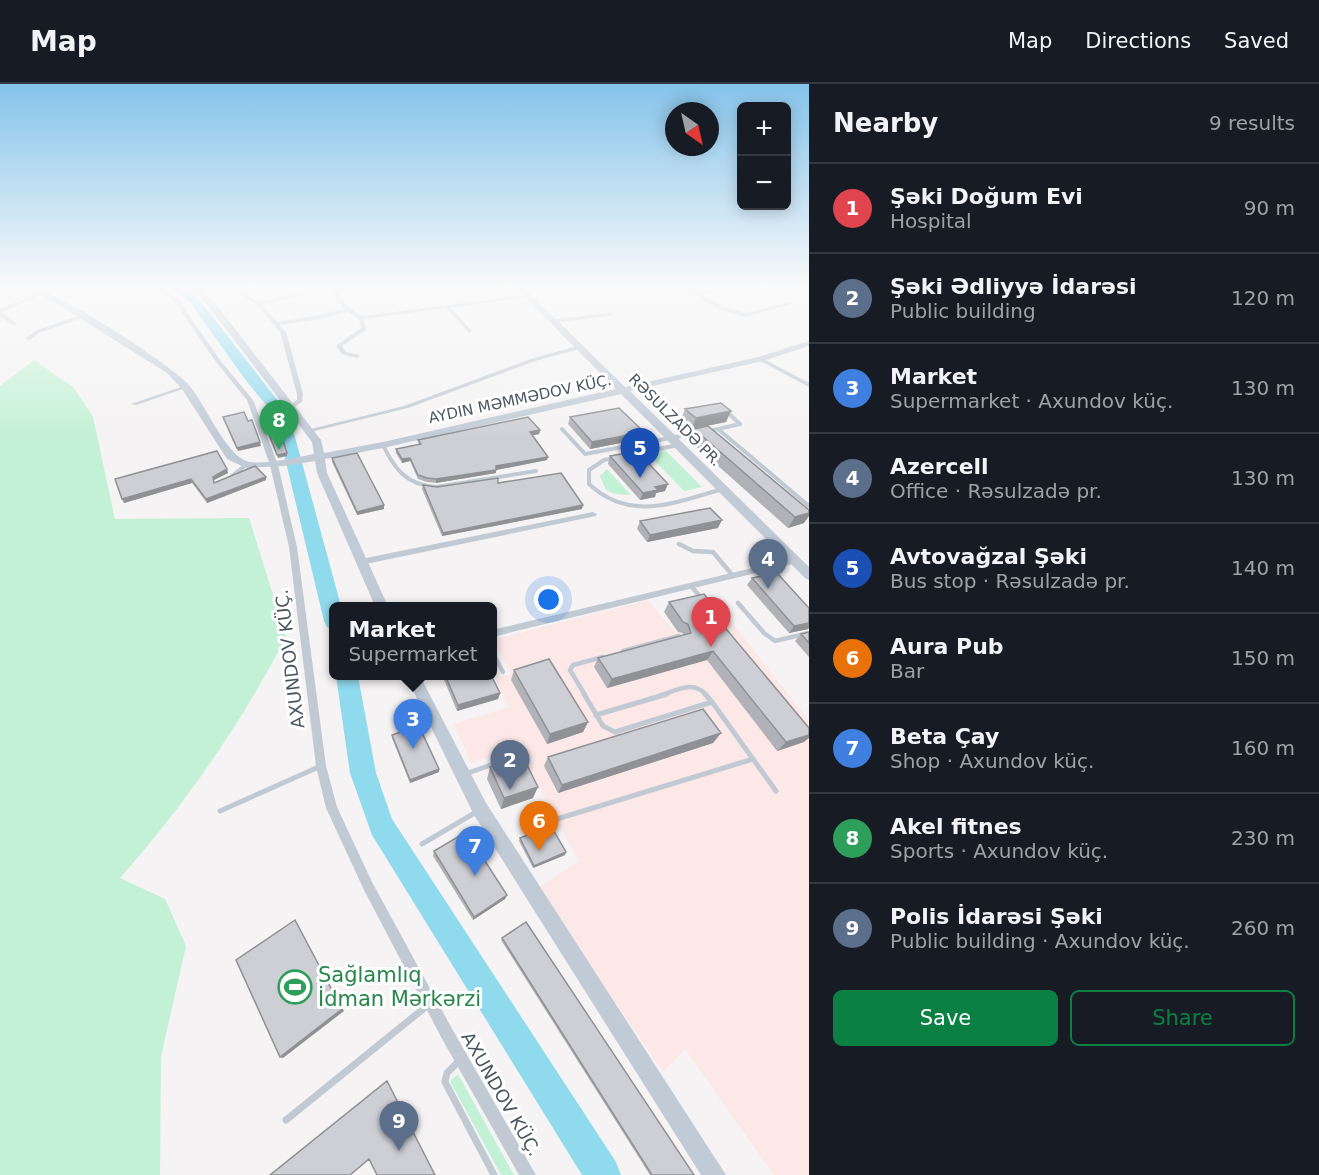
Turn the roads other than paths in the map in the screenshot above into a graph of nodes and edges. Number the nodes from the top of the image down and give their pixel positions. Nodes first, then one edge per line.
1 (119, 338) edge
2 (203, 338) edge
3 (238, 338) edge
4 (285, 338) edge
5 (351, 338) edge
6 (572, 338) edge
7 (809, 343) edge
8 (581, 347) junction
9 (357, 356) dead end
10 (760, 359) junction
11 (809, 385) edge
12 (186, 387) junction
13 (624, 392) junction
14 (134, 404) dead end
15 (291, 407) junction
16 (719, 408) edge
17 (562, 429) dead end
18 (718, 429) junction
19 (310, 430) junction
20 (674, 441) junction
21 (383, 445) junction
22 (319, 457) junction
23 (279, 464) junction
24 (246, 465) junction
25 (536, 471) dead end
26 (226, 478) edge
27 (723, 489) junction
28 (809, 506) edge
29 (593, 514) dead end
30 (679, 543) dead end
31 (794, 561) junction
32 (361, 562) junction
33 (809, 575) edge
34 (733, 576) junction
35 (691, 586) junction
36 (379, 602) edge
37 (705, 603) edge
38 (738, 603) dead end
39 (497, 633) edge
40 (809, 633) edge
41 (679, 636) edge
42 (497, 661) edge
43 (503, 672) dead end
44 (415, 680) edge
45 (712, 702) junction
46 (596, 715) junction
47 (753, 759) junction
48 (491, 765) edge
49 (321, 766) junction
50 (462, 775) junction
51 (776, 791) dead end
52 (480, 809) junction
53 (220, 811) dead end
54 (557, 819) dead end
55 (422, 844) dead end
56 (430, 1003) junction
57 (461, 1059) junction
58 (286, 1120) dead end
59 (494, 1175) edge
60 (528, 1175) edge
61 (714, 1175) edge

1 - 12 street
2 - 23 street, AXUNDOV KÜÇ.
3 - 15 street
4 - 15 street
5 - 9 street
6 - 8 street, RƏSULZADƏ PR.
7 - 10 street
8 - 13 street, RƏSULZADƏ PR.
8 - 19 street
10 - 11 street
10 - 13 street
12 - 14 street
12 - 24 street
13 - 20 street, RƏSULZADƏ PR.
13 - 21 street
15 - 19 street
16 - 18 lane
17 - 20 lane
18 - 20 lane
18 - 28 lane
19 - 22 street
20 - 27 street, RƏSULZADƏ PR.
20 - 27 lane
21 - 22 street
21 - 25 lane
22 - 23 street
22 - 32 street
23 - 24 street
23 - 49 street, AXUNDOV KÜÇ.
24 - 26 lane
27 - 31 street, RƏSULZADƏ PR.
29 - 32 street
30 - 34 lane
31 - 33 street, RƏSULZADƏ PR.
31 - 34 street
32 - 36 street
34 - 35 street
35 - 37 lane
35 - 39 street
38 - 40 lane
41 - 46 lane
42 - 43 lane
44 - 50 street
45 - 46 lane
45 - 46 lane
45 - 47 lane
47 - 51 lane
47 - 54 lane
48 - 50 lane
49 - 53 lane
49 - 56 street, AXUNDOV KÜÇ.
50 - 52 street
52 - 55 lane
52 - 61 street
56 - 57 street, AXUNDOV KÜÇ.
56 - 58 lane
57 - 59 lane
57 - 60 street, AXUNDOV KÜÇ.

